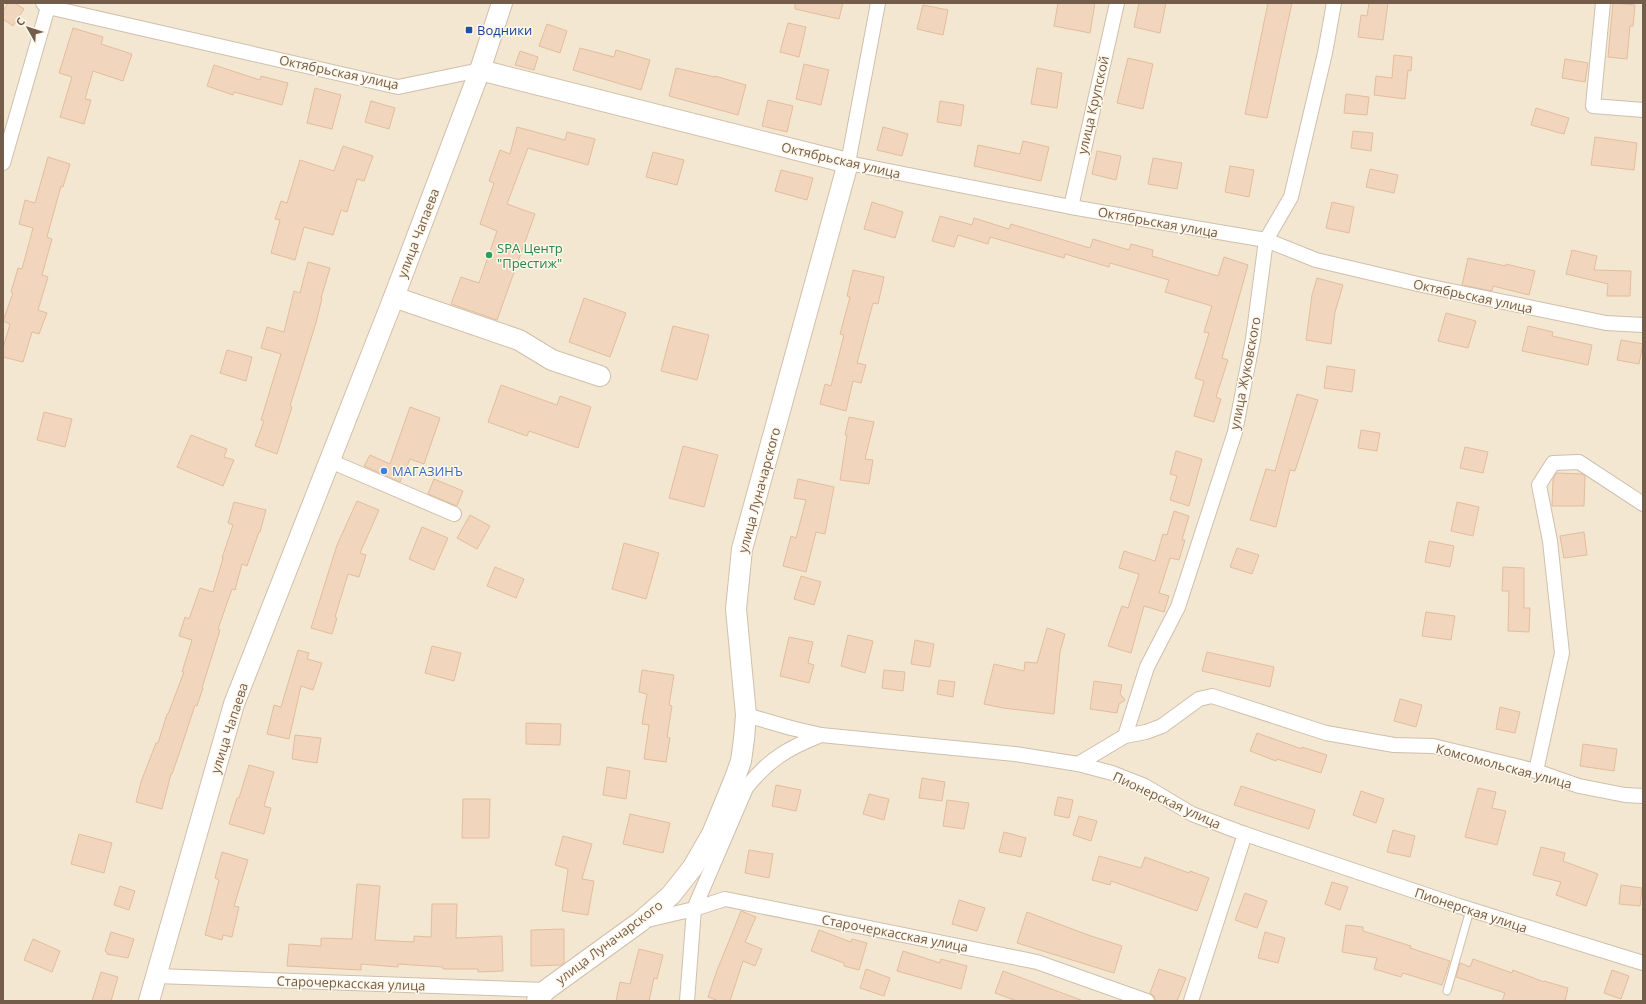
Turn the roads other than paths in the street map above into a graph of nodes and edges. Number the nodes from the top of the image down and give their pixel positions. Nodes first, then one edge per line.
1 (502, 3) edge
2 (878, 3) edge
3 (1117, 3) edge
4 (1334, 3) edge
5 (1603, 3) edge
6 (47, 4) edge
7 (480, 70) junction
8 (1643, 110) edge
9 (3, 163) edge
10 (848, 163) junction
11 (1071, 207) junction
12 (1266, 240) junction
13 (394, 297) junction
14 (1643, 325) edge
15 (600, 376) dead end
16 (330, 461) junction
17 (1643, 504) edge
18 (454, 514) dead end
19 (746, 715) junction
20 (821, 735) junction
21 (1125, 736) junction
22 (1078, 764) junction
23 (1536, 772) junction
24 (1643, 796) edge
25 (1245, 834) junction
26 (694, 909) junction
27 (1470, 910) junction
28 (640, 922) junction
29 (1643, 963) edge
30 (156, 976) junction
31 (1447, 991) dead end
32 (542, 995) edge
33 (149, 1001) edge
34 (687, 1001) edge
35 (1147, 1001) edge
36 (1191, 1001) edge

1 - 7 main road, улица Чапаева
2 - 10 street, улица Луначарского
3 - 11 street, улица Крупской
4 - 12 street, улица Жуковского
5 - 8 street
6 - 7 street, Октябрьская улица
6 - 9 street
7 - 10 main road, Октябрьская улица
7 - 13 main road, улица Чапаева
10 - 11 street, Октябрьская улица
10 - 19 main road, улица Луначарского
11 - 12 street, Октябрьская улица
12 - 14 street, Октябрьская улица
12 - 21 street, улица Жуковского
13 - 15 main road
13 - 16 main road, улица Чапаева
16 - 18 street
16 - 30 main road, улица Чапаева
17 - 23 street
19 - 20 street, Пионерская улица
19 - 28 main road, улица Луначарского
20 - 22 street, Пионерская улица
20 - 26 street
21 - 22 street, Комсомольская улица
21 - 23 street, Комсомольская улица
22 - 25 street, Пионерская улица
23 - 24 street, Комсомольская улица
25 - 27 street, Пионерская улица
25 - 36 street
26 - 28 street, Старочеркасская улица
26 - 34 street
26 - 35 street, Старочеркасская улица
27 - 29 street, Пионерская улица
27 - 31 lane
28 - 32 main road, улица Луначарского
30 - 32 street, Старочеркасская улица
30 - 33 main road, улица Чапаева

